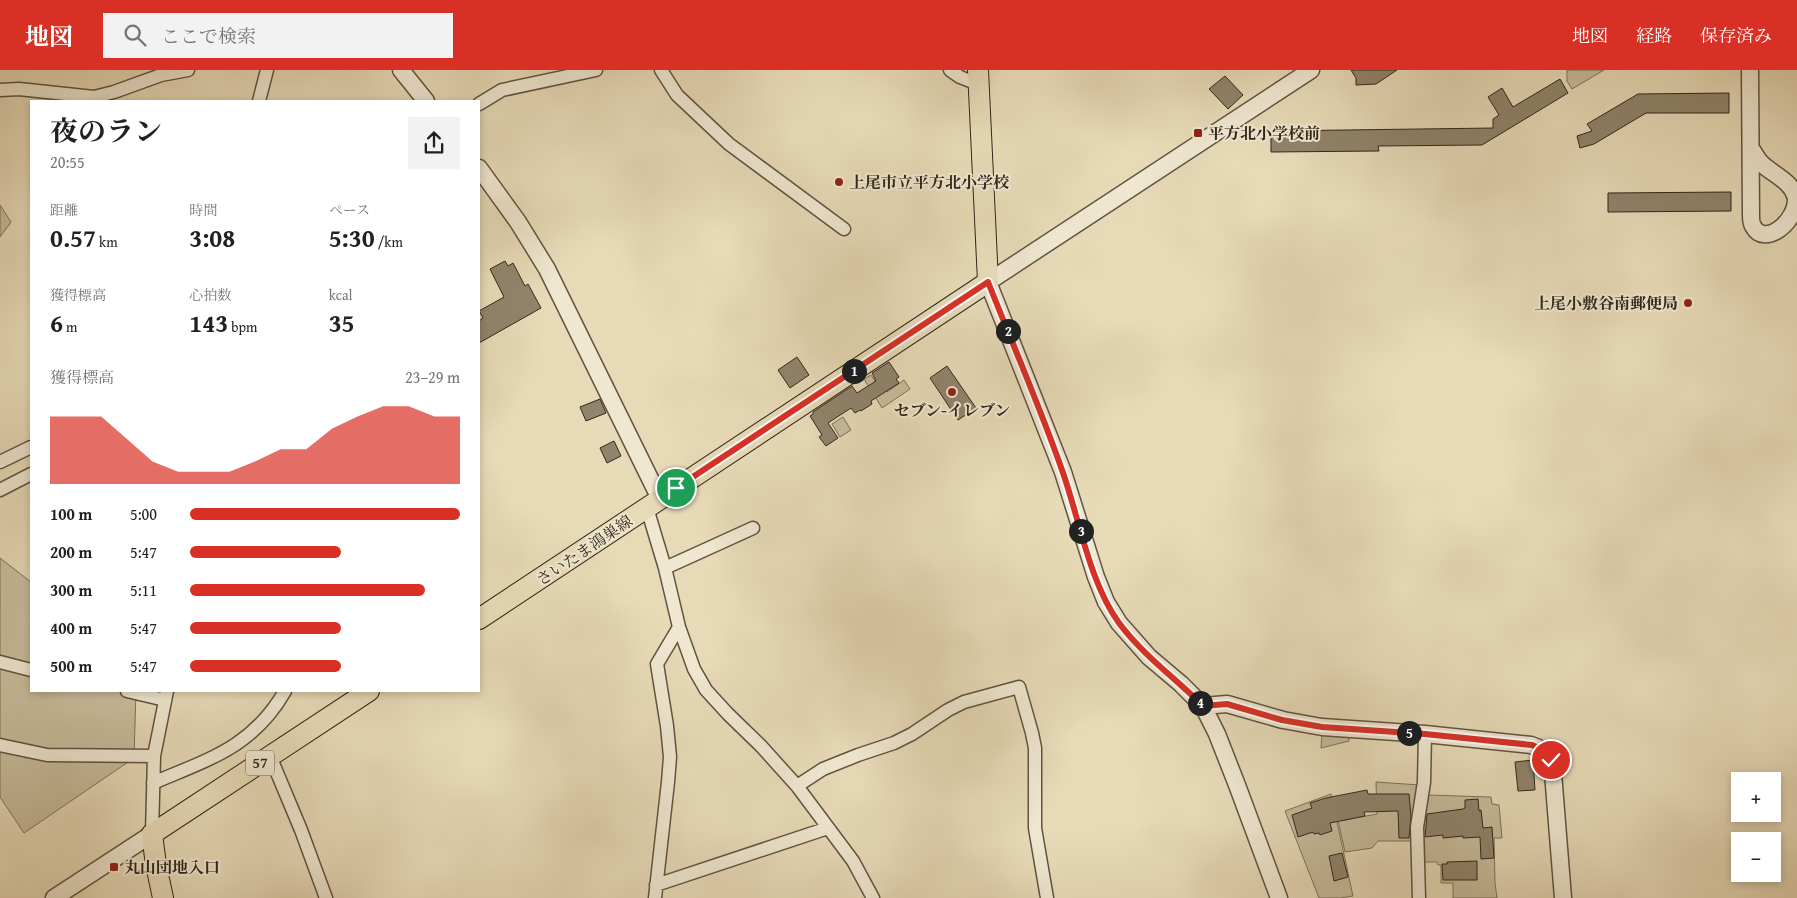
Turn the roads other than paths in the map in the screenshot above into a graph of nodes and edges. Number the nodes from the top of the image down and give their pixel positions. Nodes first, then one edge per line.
1 (188, 70) edge
2 (267, 70) edge
3 (401, 70) edge
4 (596, 70) edge
5 (660, 70) edge
6 (950, 70) edge
7 (1311, 70) edge
8 (1750, 70) edge
9 (978, 77) edge
10 (0, 90) edge
11 (259, 100) edge
12 (425, 100) edge
13 (480, 103) edge
14 (1752, 150) junction
15 (480, 169) edge
16 (844, 229) dead end
17 (988, 282) junction
18 (30, 447) edge
19 (0, 462) edge
20 (30, 475) edge
21 (0, 490) edge
22 (654, 503) junction
23 (754, 528) dead end
24 (665, 568) junction
25 (480, 618) edge
26 (679, 627) junction
27 (0, 662) edge
28 (30, 670) edge
29 (135, 692) edge
30 (284, 692) edge
31 (367, 692) edge
32 (166, 696) edge
33 (1203, 706) junction
34 (1425, 734) junction
35 (0, 745) edge
36 (154, 756) junction
37 (270, 756) junction
38 (153, 783) junction
39 (797, 786) junction
40 (828, 828) junction
41 (152, 834) junction
42 (656, 892) edge
43 (54, 898) edge
44 (163, 898) edge
45 (326, 898) edge
46 (873, 898) edge
47 (1047, 898) edge
48 (1280, 898) edge
49 (1418, 898) edge
50 (1562, 898) edge

1 - 10 street
2 - 11 street
3 - 12 street
4 - 13 street
5 - 16 street
6 - 9 street
7 - 17 street
8 - 14 street
9 - 17 main road
14 - 14 street
15 - 22 street
17 - 22 main road, さいたま鴻巣線
17 - 33 street
18 - 19 street
20 - 21 street
22 - 24 street
22 - 25 main road, さいたま鴻巣線
23 - 24 street
24 - 26 street
26 - 39 street
26 - 42 street
27 - 28 street
29 - 32 street
30 - 38 street
31 - 37 main road, 57
32 - 36 street
33 - 34 street
33 - 48 street
34 - 49 street
34 - 50 street
35 - 36 street
36 - 38 street
37 - 41 main road, 57
37 - 45 street
38 - 41 street
39 - 40 street
39 - 47 street
40 - 42 street
40 - 46 street
41 - 43 street
41 - 44 main road

